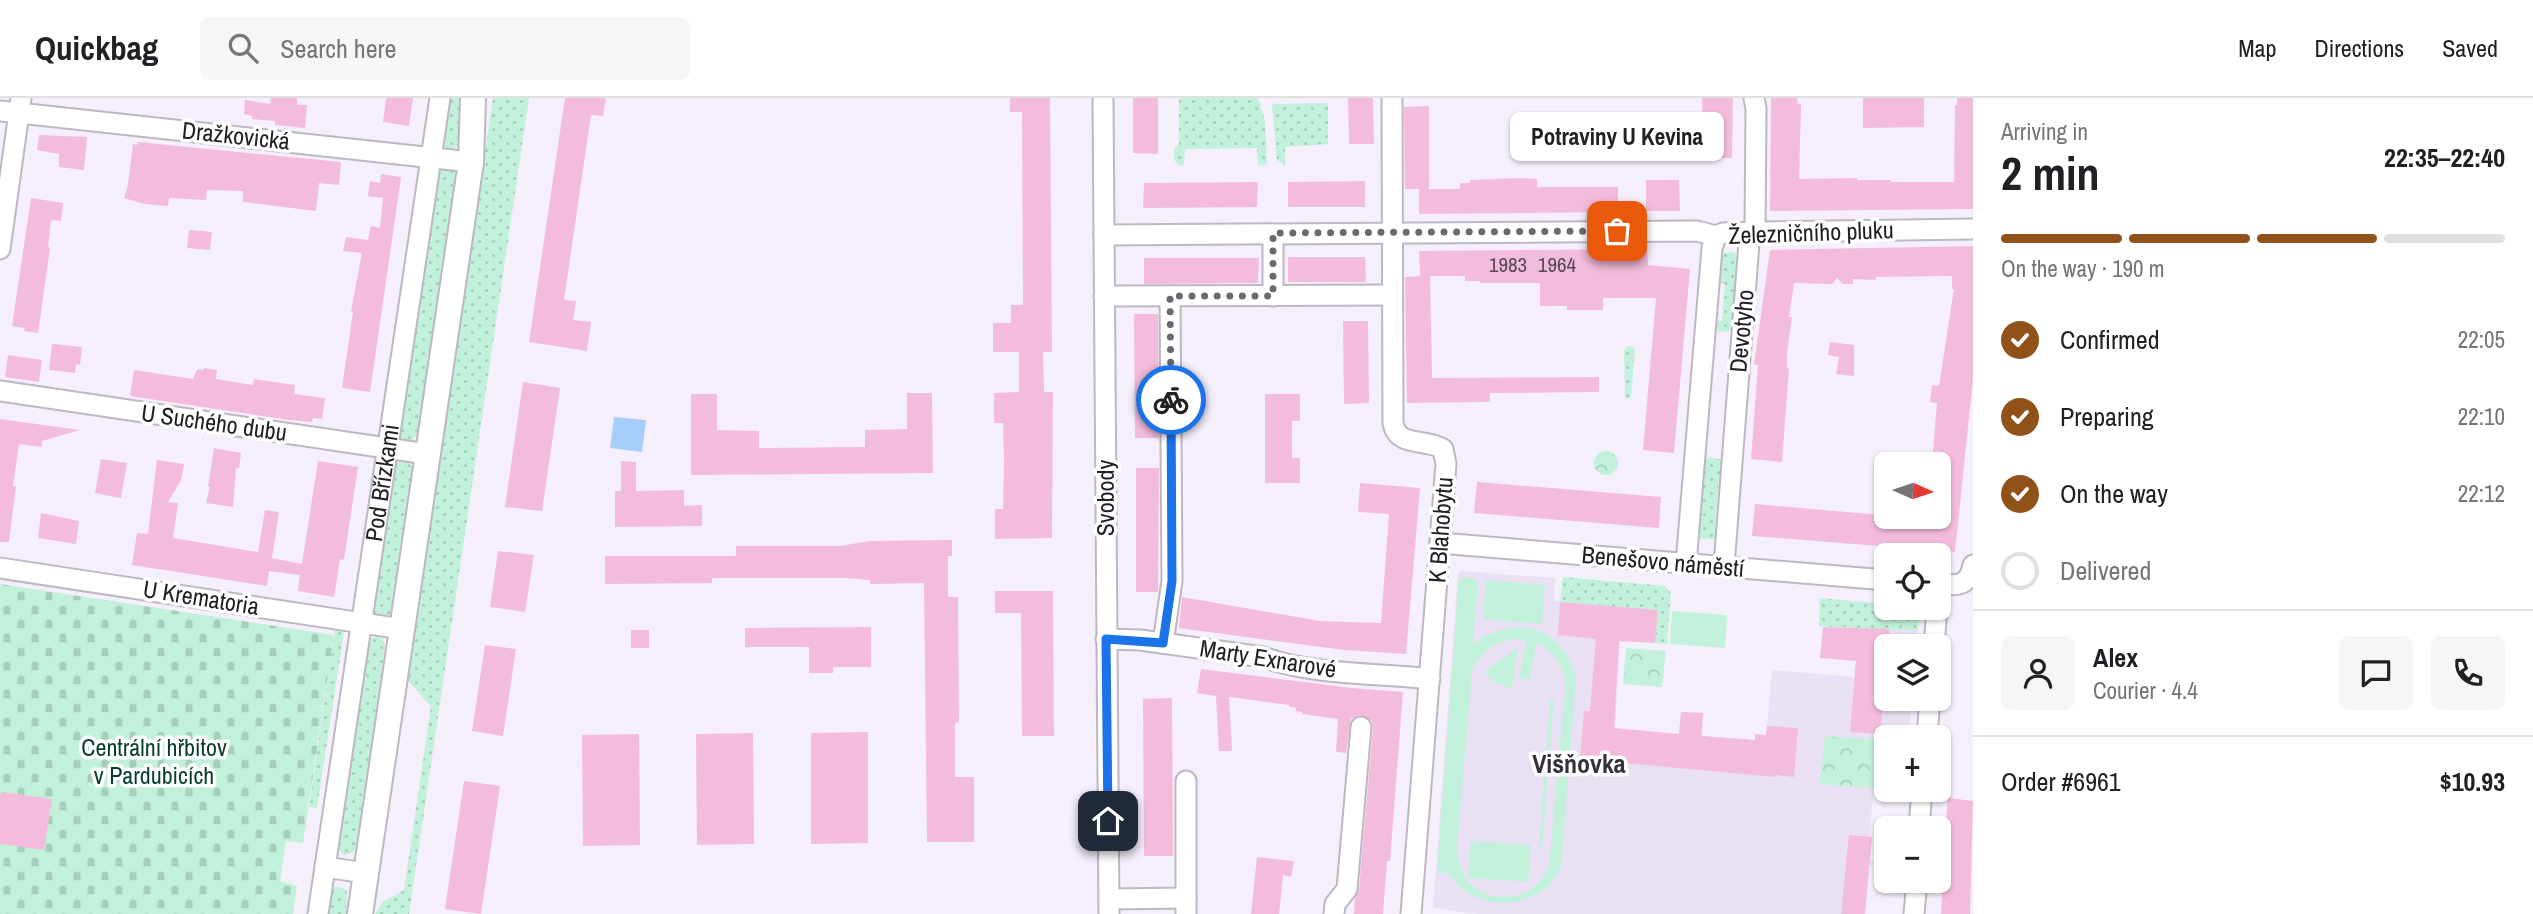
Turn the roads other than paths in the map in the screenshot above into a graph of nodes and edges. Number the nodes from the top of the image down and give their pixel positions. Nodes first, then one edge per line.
1 (440, 98) edge
2 (473, 98) edge
3 (490, 98) edge
4 (1103, 98) edge
5 (1392, 98) edge
6 (1754, 98) edge
7 (13, 107) edge
8 (431, 156) junction
9 (471, 162) junction
10 (1973, 229) edge
11 (1759, 232) junction
12 (1273, 233) junction
13 (1391, 233) junction
14 (1104, 235) junction
15 (1716, 236) junction
16 (0, 249) edge
17 (1392, 295) junction
18 (1104, 296) junction
19 (1170, 296) junction
20 (1273, 296) junction
21 (0, 391) edge
22 (388, 449) junction
23 (428, 454) junction
24 (1440, 543) junction
25 (1686, 564) junction
26 (1724, 566) junction
27 (0, 568) edge
28 (1969, 574) edge
29 (1874, 579) edge
30 (1951, 586) edge
31 (362, 623) junction
32 (402, 629) junction
33 (1106, 639) junction
34 (1163, 643) junction
35 (1430, 679) junction
36 (1361, 727) dead end
37 (1185, 781) dead end
38 (325, 867) junction
39 (365, 873) junction
40 (1915, 893) edge
41 (1109, 906) edge
42 (1186, 906) edge
43 (318, 914) edge
44 (360, 914) edge
45 (1334, 914) edge
46 (1411, 914) edge
47 (1913, 914) edge

1 - 8 street, Pod Břízkami
2 - 9 street, Pod Břízkami
3 - 9 street, Pod Břízkami
4 - 14 street, Svobody
5 - 13 street, K Blahobytu
6 - 11 street, Devotyho
7 - 8 street, Dražkovická
7 - 16 street
8 - 9 street, Dražkovická
8 - 22 street, Pod Břízkami
9 - 23 street, Pod Břízkami
10 - 11 street, Železničního pluku
11 - 15 street, Železničního pluku
11 - 26 street, Devotyho
12 - 13 street, Železničního pluku
12 - 14 street, Železničního pluku
12 - 20 street
13 - 15 street, Železničního pluku
13 - 17 street, K Blahobytu
14 - 18 street, Svobody
15 - 25 street, Devotyho
17 - 20 street
17 - 24 street, K Blahobytu
18 - 19 street
18 - 33 street, Svobody
19 - 20 street
19 - 34 street
21 - 22 street, U Suchého dubu
22 - 23 street, U Suchého dubu
22 - 31 street, Pod Břízkami
23 - 32 street, Pod Břízkami
24 - 25 street, Benešovo náměstí
24 - 35 street, K Blahobytu
25 - 26 street, Benešovo náměstí
26 - 29 street, Benešovo náměstí
27 - 31 street, U Krematoria
28 - 30 street
31 - 32 street, U Krematoria
31 - 38 street, Pod Břízkami
32 - 39 street, Pod Břízkami
33 - 34 street, Marty Exnarové
33 - 41 street, Svobody
34 - 35 street, Marty Exnarové
35 - 46 street, K Blahobytu
36 - 45 street
37 - 42 street, Svobody
38 - 39 street
38 - 43 street, Pod Břízkami
39 - 44 street, Pod Břízkami
40 - 47 street
41 - 42 street, Svobody

